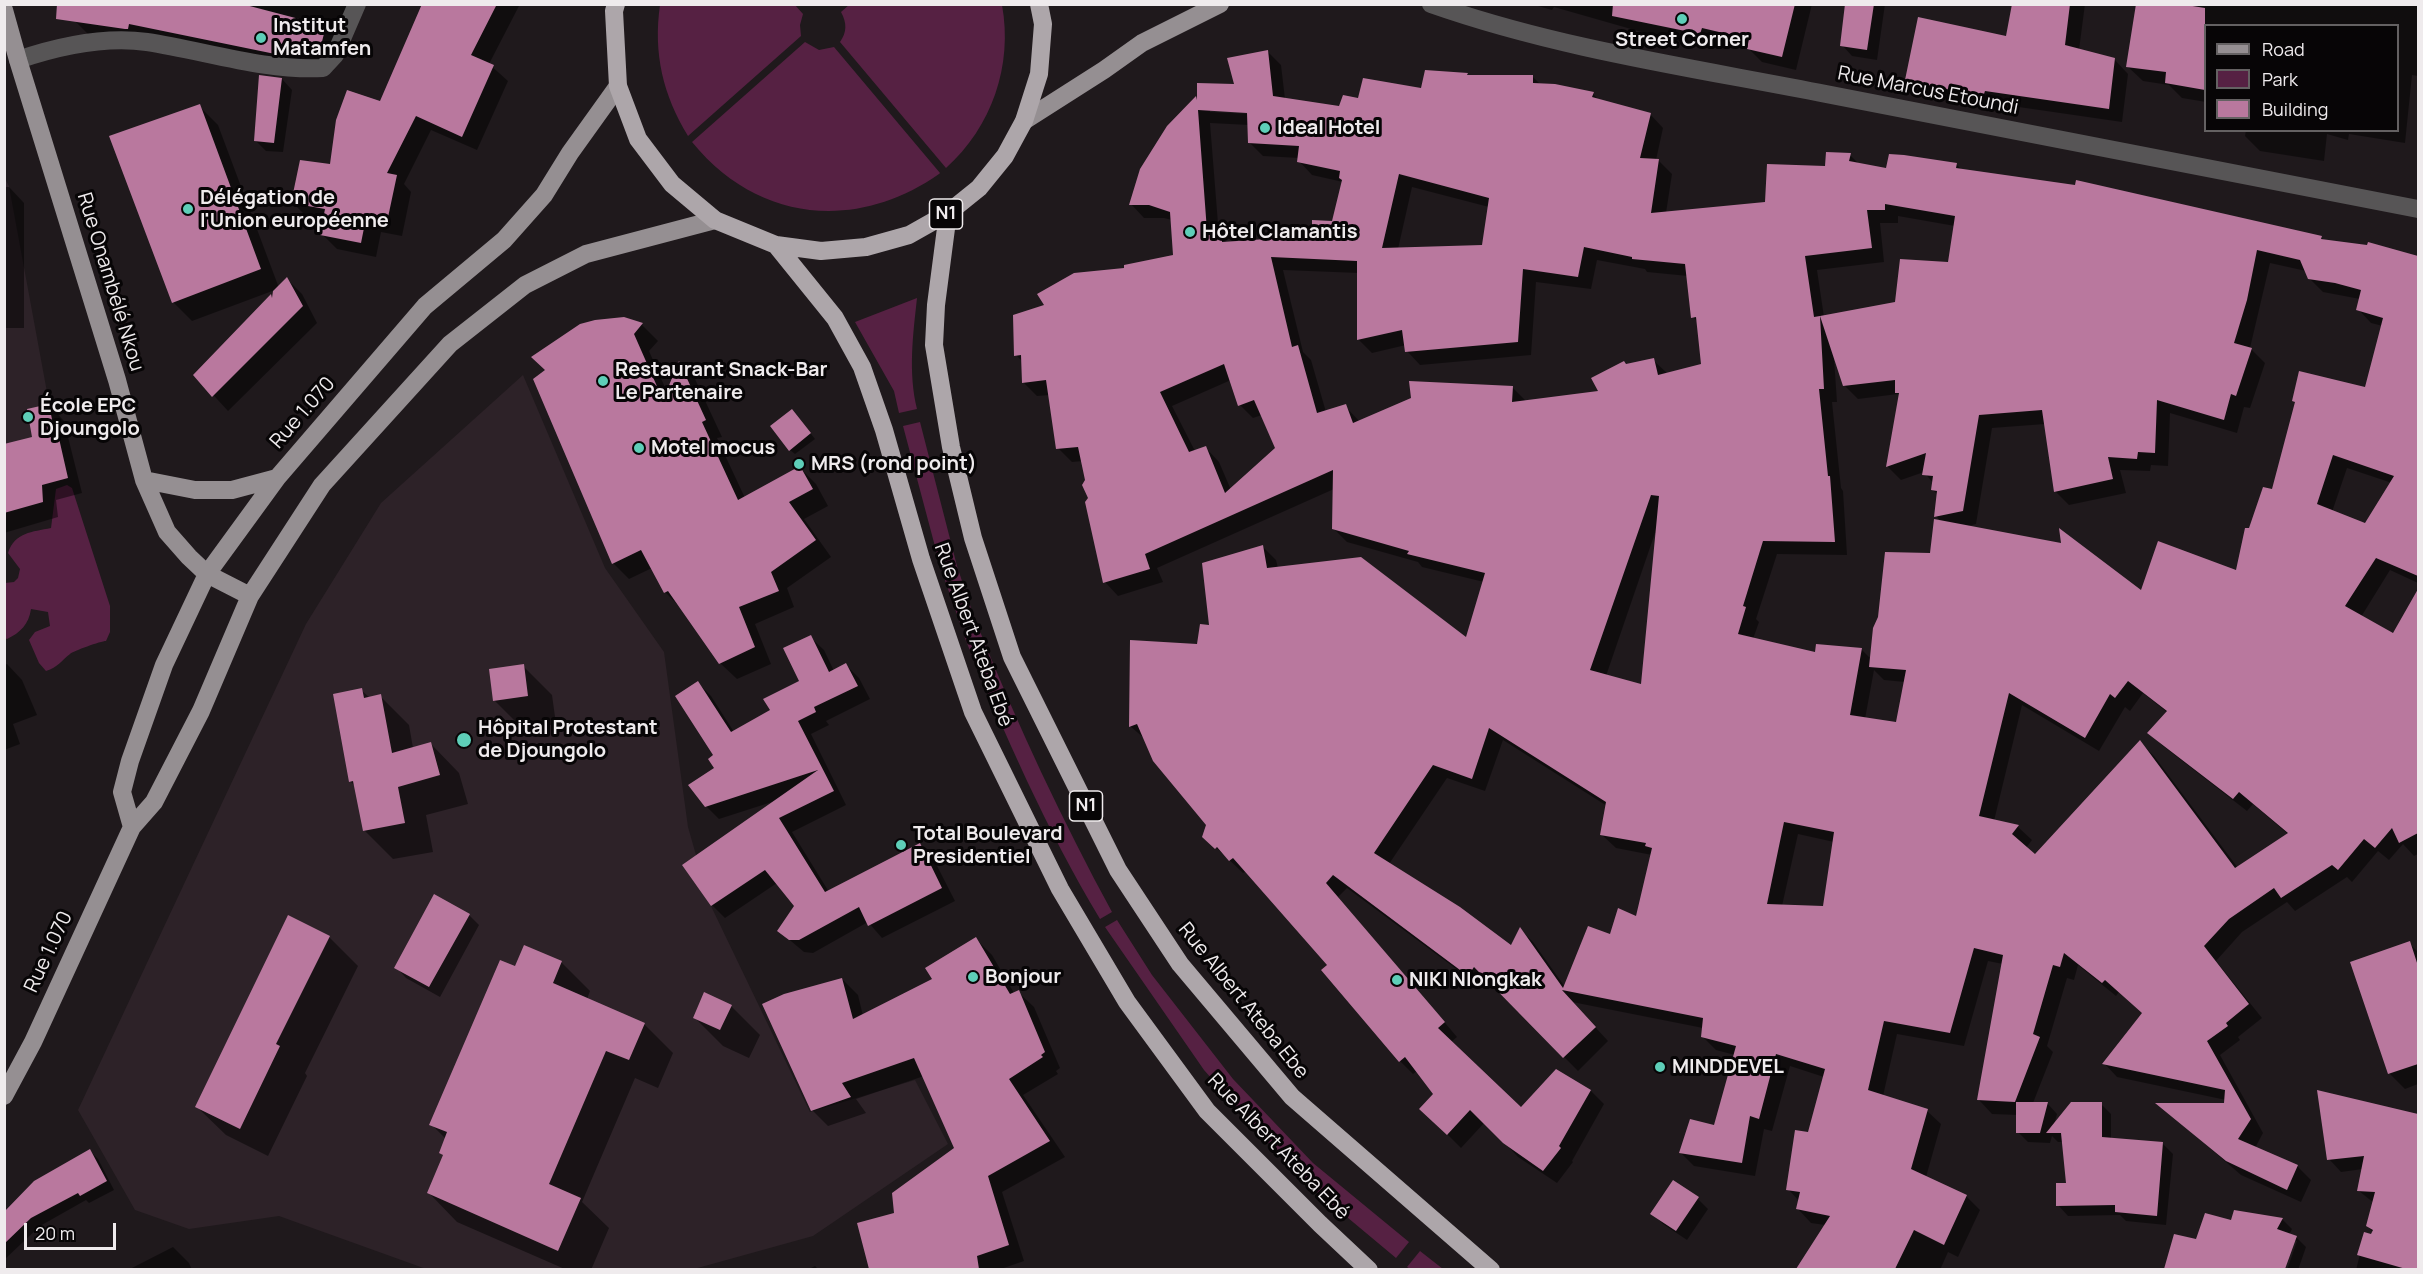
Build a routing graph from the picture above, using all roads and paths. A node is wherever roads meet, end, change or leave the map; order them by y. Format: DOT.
graph roads {
  1 [pos="357,4"];
  2 [pos="616,4"];
  3 [pos="1039,4"];
  4 [pos="1220,4"];
  5 [pos="1431,4"];
  6 [pos="4,10"];
  7 [pos="18,60"];
  8 [pos="618,86"];
  9 [pos="1024,121"];
  10 [pos="2418,209"];
  11 [pos="948,213"];
  12 [pos="716,220"];
  13 [pos="776,245"];
  14 [pos="278,478"];
  15 [pos="144,480"];
  16 [pos="207,574"];
  17 [pos="250,596"];
  18 [pos="132,827"];
  19 [pos="4,1095"];
  20 [pos="1369,1269"];
  21 [pos="1491,1269"];
  1 -- 7 [label="street"];
  2 -- 8 [label="highway, N1"];
  3 -- 9 [label="highway, N1"];
  4 -- 9 [label="main road"];
  5 -- 10 [label="street, Rue Marcus Etoundi"];
  6 -- 7 [label="main road, Rue Onambélé Nkou"];
  7 -- 15 [label="main road, Rue Onambélé Nkou"];
  8 -- 12 [label="highway, N1"];
  8 -- 14 [label="main road, Rue 1.070"];
  9 -- 11 [label="highway, N1"];
  11 -- 13 [label="highway, N1"];
  11 -- 21 [label="highway, Rue Albert Ateba Ebe / N1"];
  12 -- 13 [label="highway, N1"];
  12 -- 17 [label="main road, Rue 1.070"];
  13 -- 20 [label="highway, Rue Albert Ateba Ebé / N1"];
  14 -- 15 [label="main road"];
  14 -- 16 [label="main road, Rue 1.070"];
  15 -- 16 [label="main road, Rue Onambélé Nkou"];
  16 -- 17 [label="main road, Rue Onambélé Nkou"];
  16 -- 18 [label="main road, Rue 1.070"];
  17 -- 18 [label="main road, Rue 1.070"];
  18 -- 19 [label="main road, Rue 1.070"];
}
